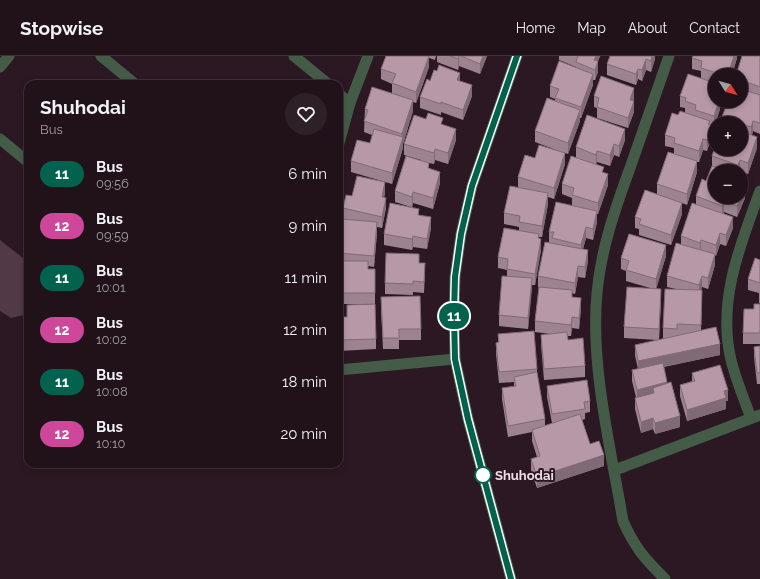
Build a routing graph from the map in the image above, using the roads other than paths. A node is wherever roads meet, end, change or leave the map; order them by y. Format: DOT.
graph roads {
  1 [pos="9,56"];
  2 [pos="101,56"];
  3 [pos="294,56"];
  4 [pos="368,56"];
  5 [pos="517,56"];
  6 [pos="669,56"];
  7 [pos="0,67"];
  8 [pos="130,80"];
  9 [pos="323,80"];
  10 [pos="343,97"];
  11 [pos="350,103"];
  12 [pos="343,128"];
  13 [pos="0,139"];
  14 [pos="24,159"];
  15 [pos="760,191"];
  16 [pos="455,359"];
  17 [pos="343,370"];
  18 [pos="755,416"];
  19 [pos="615,470"];
  20 [pos="511,579"];
  21 [pos="665,579"];
  1 -- 7 [label="street"];
  2 -- 8 [label="street"];
  3 -- 9 [label="street"];
  4 -- 11 [label="street"];
  5 -- 16 [label="street"];
  6 -- 19 [label="street"];
  10 -- 11 [label="street"];
  11 -- 12 [label="street"];
  13 -- 14 [label="street"];
  15 -- 18 [label="street"];
  16 -- 17 [label="street"];
  16 -- 20 [label="street"];
  18 -- 19 [label="street"];
  19 -- 21 [label="street"];
}
